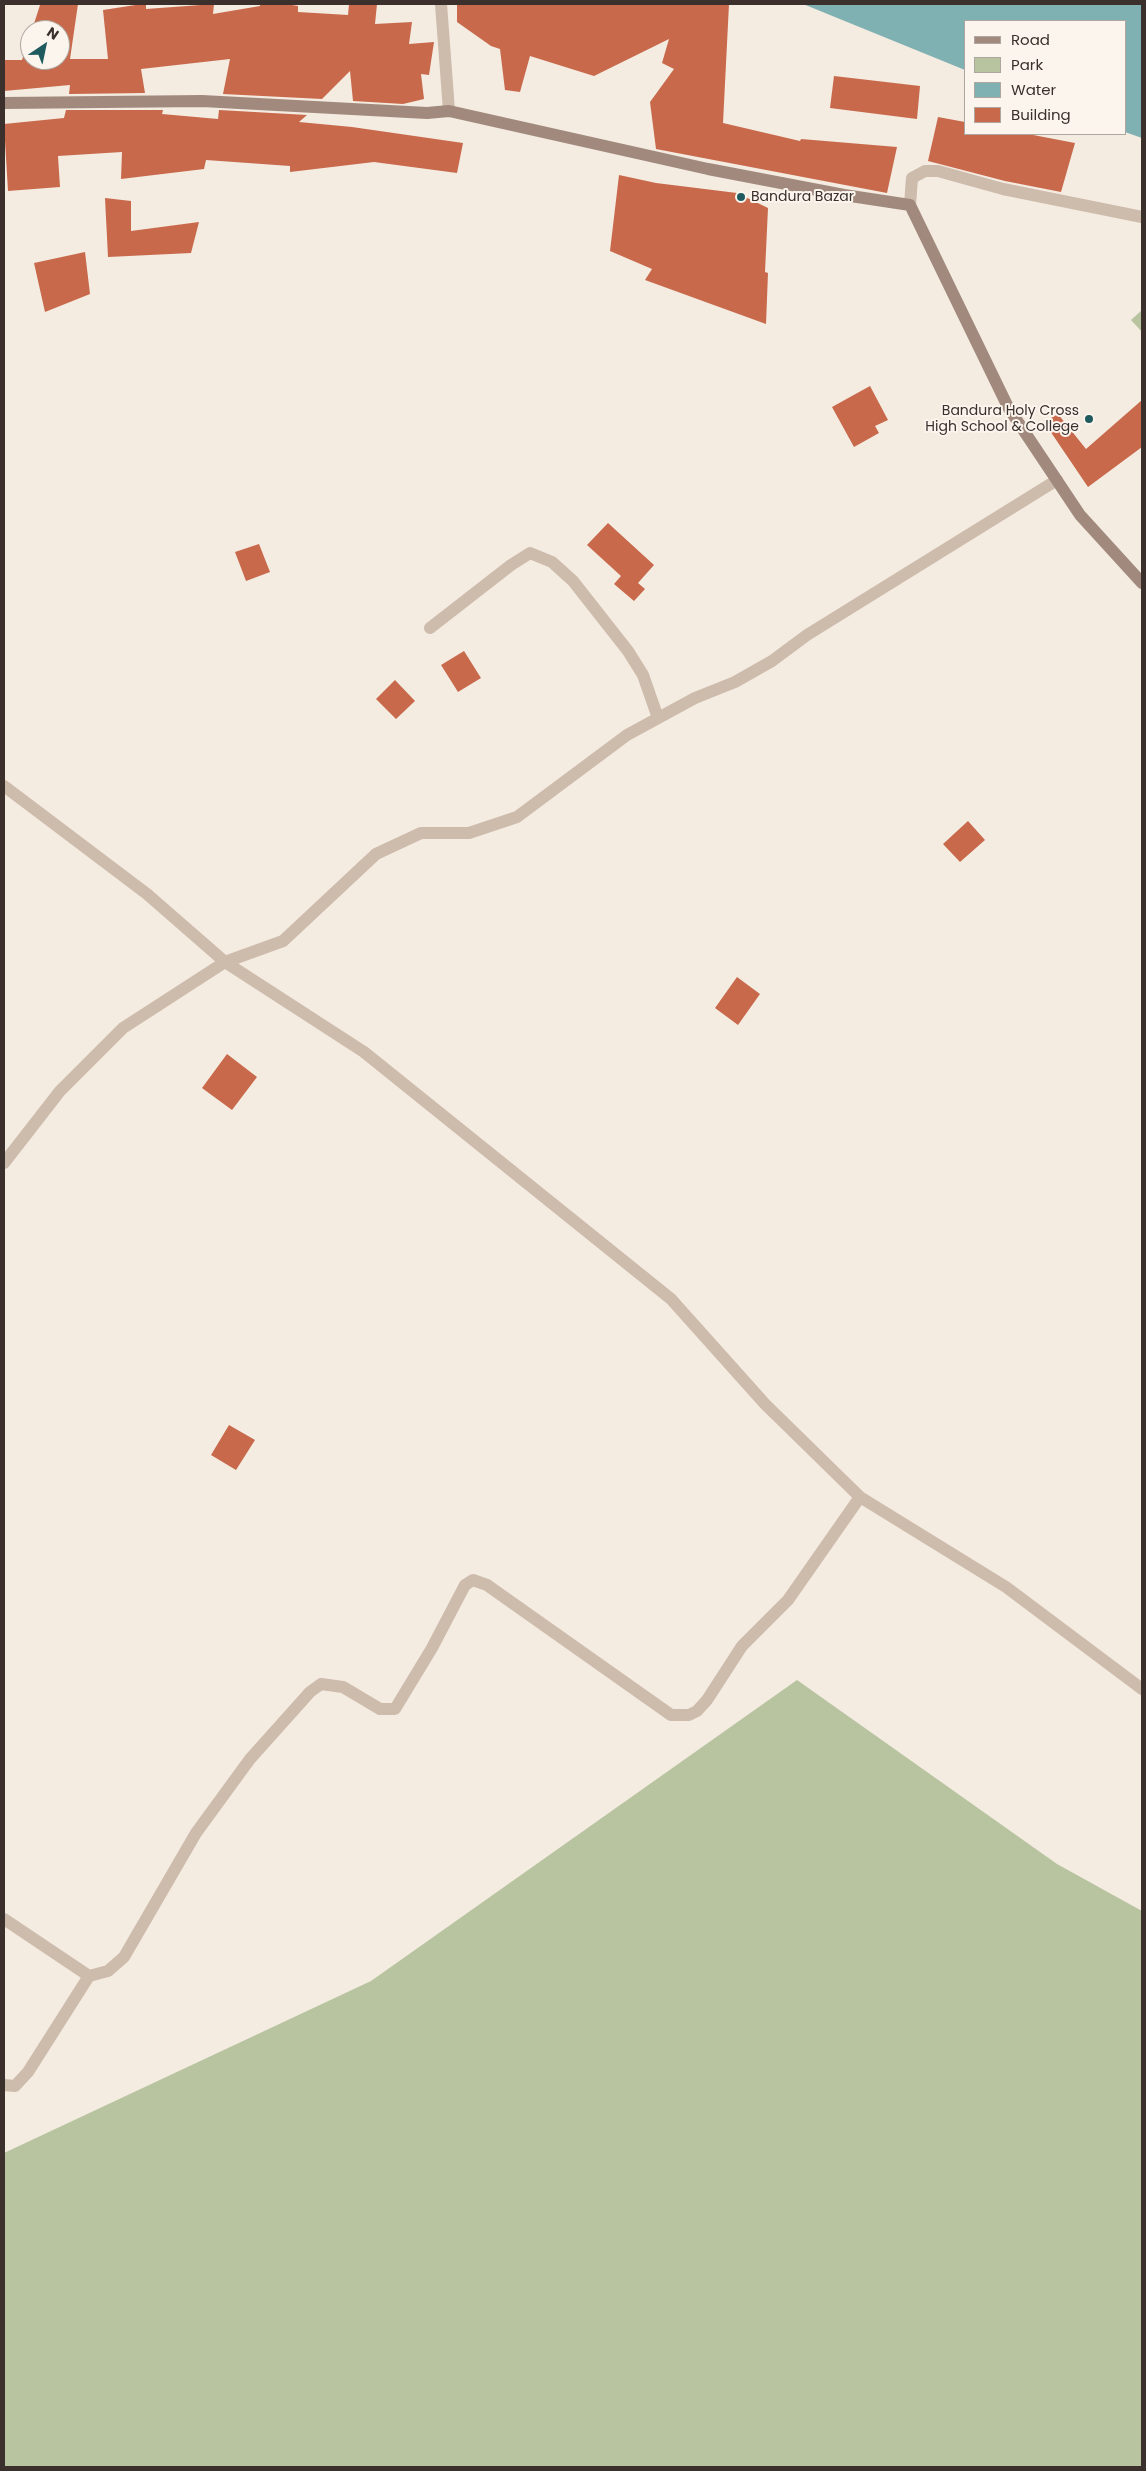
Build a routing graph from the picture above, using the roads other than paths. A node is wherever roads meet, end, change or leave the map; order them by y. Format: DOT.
graph roads {
  1 [pos="441,5"];
  2 [pos="4,103"];
  3 [pos="449,111"];
  4 [pos="910,205"];
  5 [pos="1142,217"];
  6 [pos="1057,480"];
  7 [pos="1142,584"];
  8 [pos="430,628"];
  9 [pos="658,718"];
  10 [pos="4,786"];
  11 [pos="225,962"];
  12 [pos="4,1163"];
  13 [pos="860,1497"];
  14 [pos="1142,1689"];
  15 [pos="4,1918"];
  16 [pos="89,1976"];
  17 [pos="4,2085"];
  1 -- 3 [label="street"];
  2 -- 3 [label="street"];
  3 -- 4 [label="street"];
  4 -- 5 [label="street"];
  4 -- 6 [label="street"];
  6 -- 7 [label="street"];
  6 -- 9 [label="street"];
  8 -- 9 [label="street"];
  9 -- 11 [label="street"];
  10 -- 11 [label="street"];
  11 -- 12 [label="street"];
  11 -- 13 [label="street"];
  13 -- 14 [label="street"];
  13 -- 16 [label="street"];
  15 -- 16 [label="street"];
  16 -- 17 [label="street"];
}
